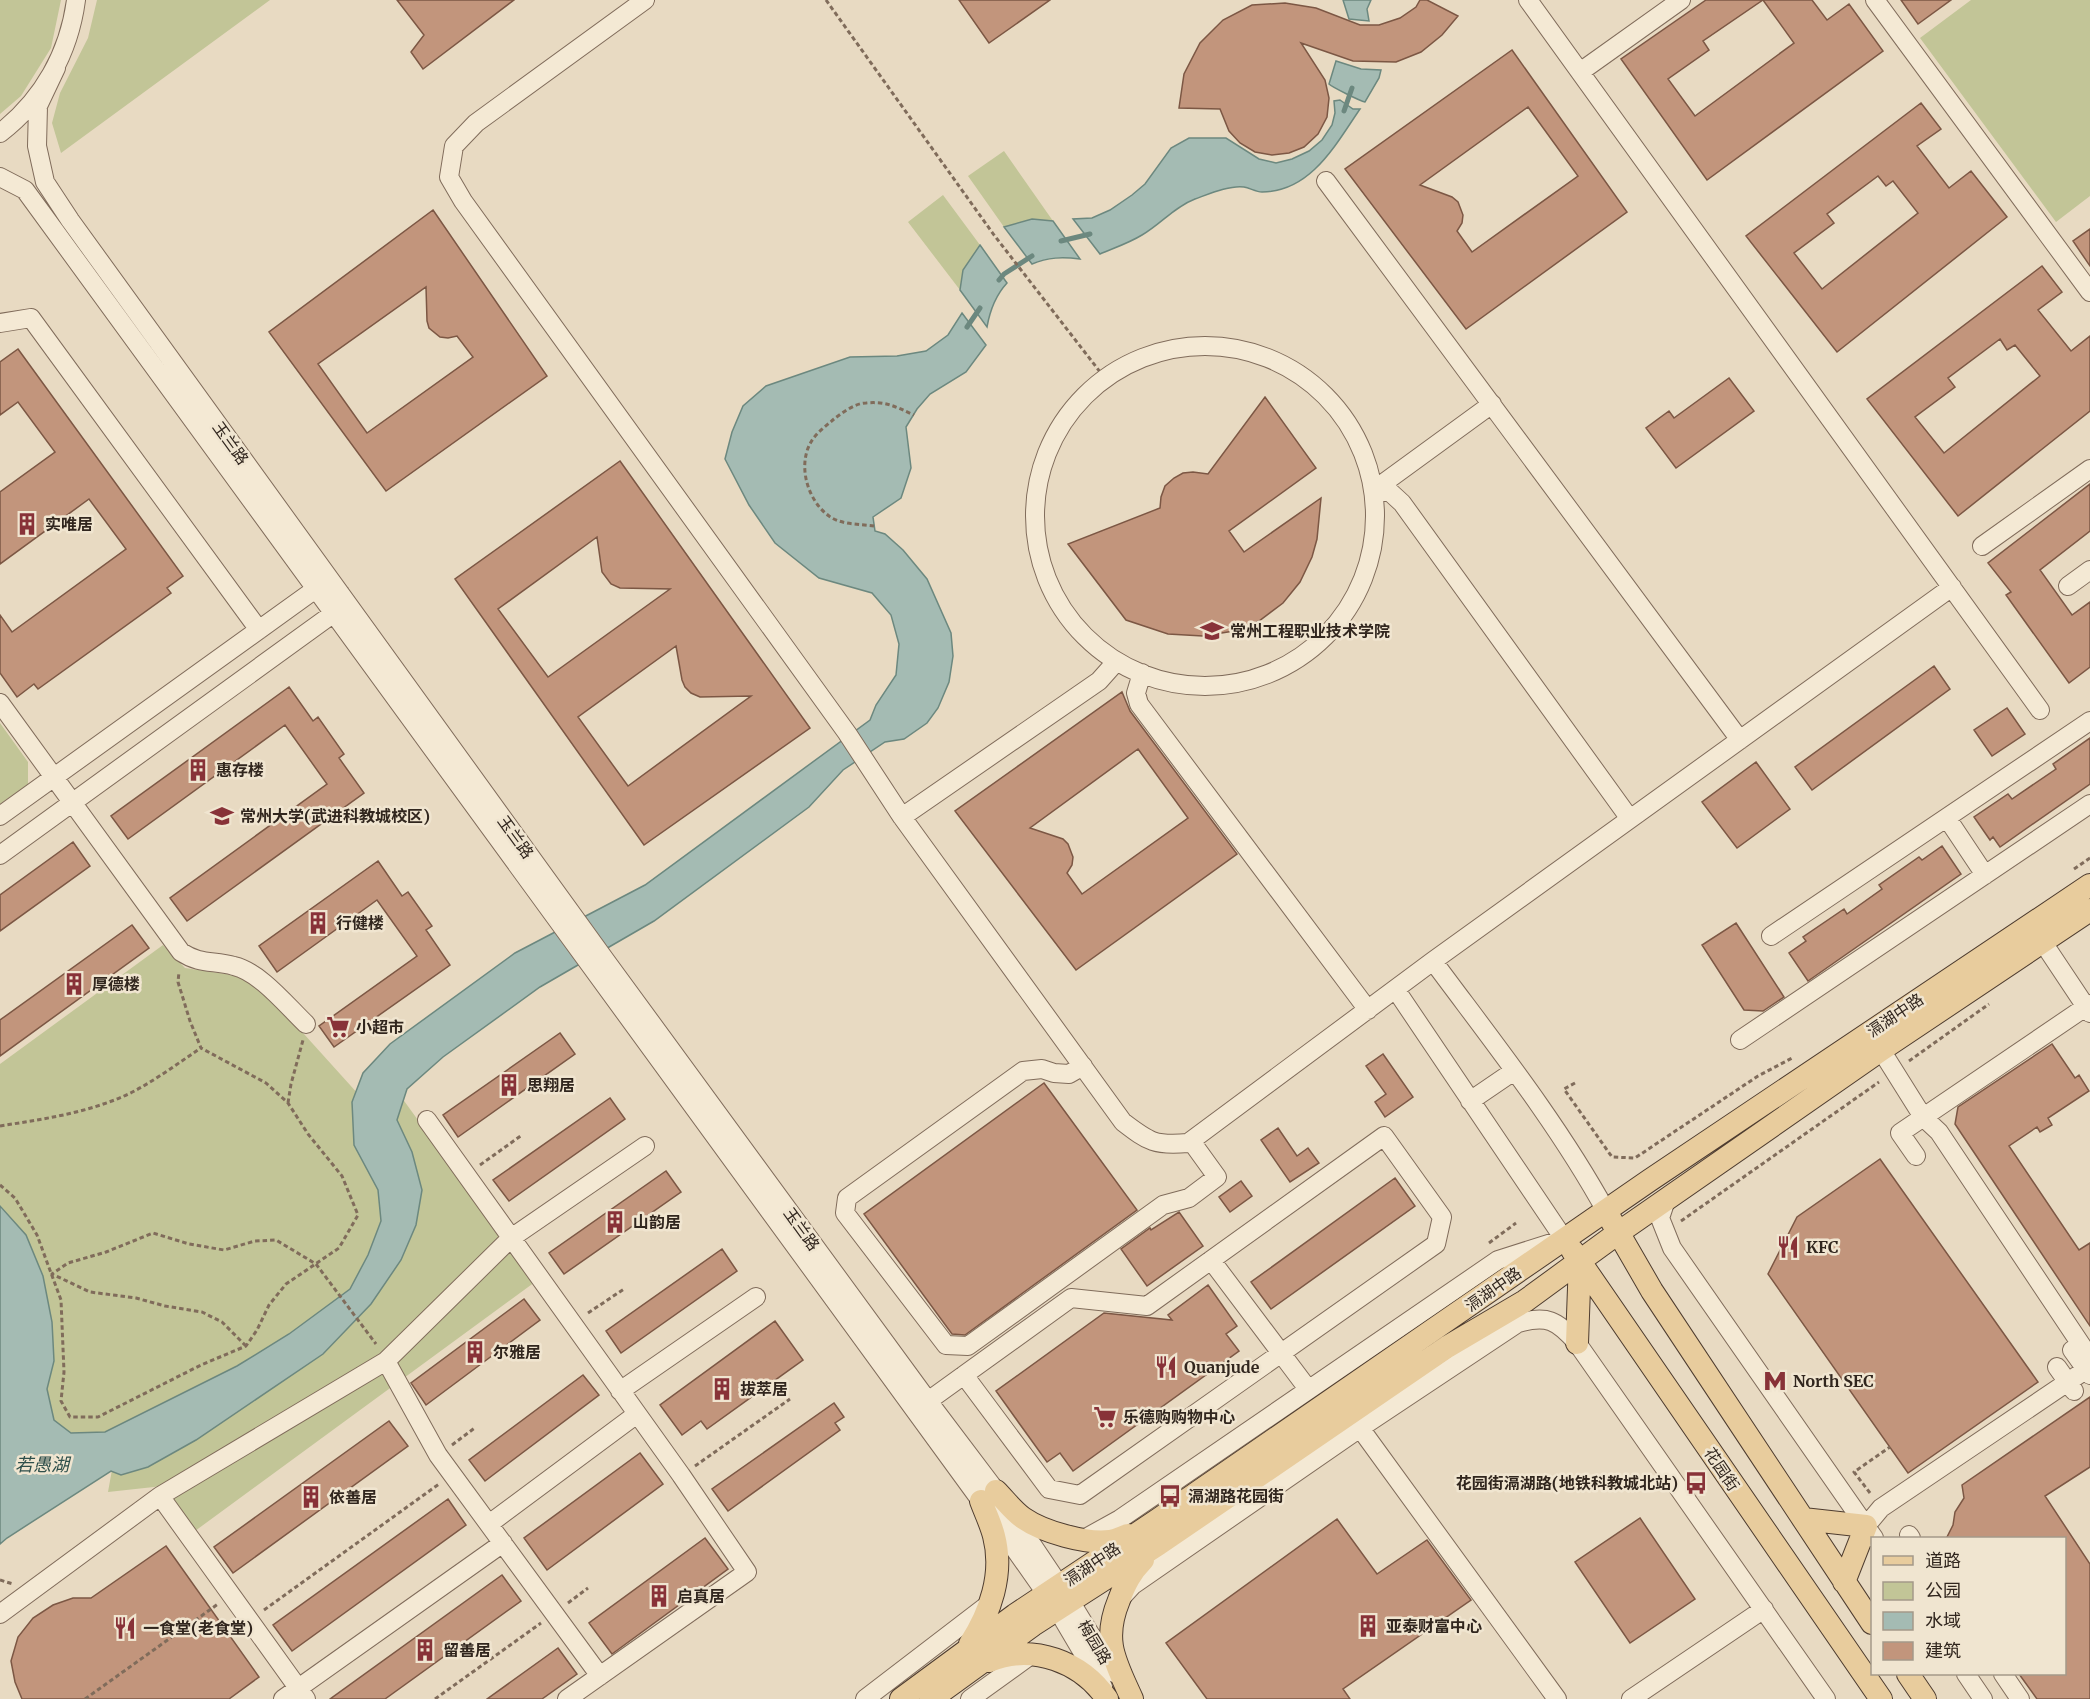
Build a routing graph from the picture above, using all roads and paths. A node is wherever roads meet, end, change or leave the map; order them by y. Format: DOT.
graph roads {
  1 [pos="76,0"];
  2 [pos="645,0"];
  3 [pos="826,0"];
  4 [pos="1528,0"];
  5 [pos="1681,0"];
  6 [pos="1875,0"];
  7 [pos="56,68"];
  8 [pos="1580,72"];
  9 [pos="0,133"];
  10 [pos="0,177"];
  11 [pos="1326,181"];
  12 [pos="2090,292"];
  13 [pos="0,323"];
  14 [pos="1104,377"];
  15 [pos="1492,404"];
  16 [pos="914,415"];
  17 [pos="2090,468"];
  18 [pos="1374,490"];
  19 [pos="874,526"];
  20 [pos="1982,546"];
  21 [pos="2090,570"];
  22 [pos="2068,586"];
  23 [pos="1952,587"];
  24 [pos="317,588"];
  25 [pos="340,593"];
  26 [pos="334,613"];
  27 [pos="259,630"];
  28 [pos="1115,663"];
  29 [pos="1142,673"];
  30 [pos="0,703"];
  31 [pos="2040,710"];
  32 [pos="2090,721"];
  33 [pos="1740,740"];
  34 [pos="53,778"];
  35 [pos="72,803"];
  36 [pos="2090,804"];
  37 [pos="0,816"];
  38 [pos="902,817"];
  39 [pos="1947,818"];
  40 [pos="1630,819"];
  41 [pos="0,855"];
  42 [pos="2090,858"];
  43 [pos="2071,871"];
  44 [pos="1985,875"];
  45 [pos="2090,885"];
  46 [pos="2090,910"];
  47 [pos="563,914"];
  48 [pos="1771,936"];
  49 [pos="2042,941"];
  50 [pos="181,952"];
  51 [pos="1433,961"];
  52 [pos="599,963"];
  53 [pos="1396,990"];
  54 [pos="1998,998"];
  55 [pos="2089,1008"];
  56 [pos="1368,1010"];
  57 [pos="306,1024"];
  58 [pos="1740,1040"];
  59 [pos="201,1048"];
  60 [pos="1881,1050"];
  61 [pos="1798,1055"];
  62 [pos="1083,1066"];
  63 [pos="1514,1071"];
  64 [pos="1894,1071"];
  65 [pos="1575,1083"];
  66 [pos="1470,1101"];
  67 [pos="288,1103"];
  68 [pos="1923,1117"];
  69 [pos="427,1120"];
  70 [pos="0,1126"];
  71 [pos="522,1135"];
  72 [pos="1191,1141"];
  73 [pos="645,1146"];
  74 [pos="1916,1156"];
  75 [pos="465,1175"];
  76 [pos="0,1185"];
  77 [pos="1666,1200"];
  78 [pos="1606,1210"];
  79 [pos="1516,1223"];
  80 [pos="1618,1233"];
  81 [pos="1664,1233"];
  82 [pos="511,1238"];
  83 [pos="1564,1239"];
  84 [pos="1487,1244"];
  85 [pos="1211,1260"];
  86 [pos="1580,1260"];
  87 [pos="316,1264"];
  88 [pos="52,1274"];
  89 [pos="624,1289"];
  90 [pos="756,1297"];
  91 [pos="573,1324"];
  92 [pos="373,1339"];
  93 [pos="1577,1343"];
  94 [pos="246,1346"];
  95 [pos="1281,1353"];
  96 [pos="386,1361"];
  97 [pos="2056,1367"];
  98 [pos="2089,1370"];
  99 [pos="964,1375"];
  100 [pos="2071,1387"];
  101 [pos="1308,1389"];
  102 [pos="620,1391"];
  103 [pos="790,1399"];
  104 [pos="928,1401"];
  105 [pos="637,1414"];
  106 [pos="476,1427"];
  107 [pos="1360,1428"];
  108 [pos="1890,1447"];
  109 [pos="438,1455"];
  110 [pos="453,1474"];
  111 [pos="681,1475"];
  112 [pos="160,1496"];
  113 [pos="988,1496"];
  114 [pos="1872,1496"];
  115 [pos="1159,1519"];
  116 [pos="1803,1519"];
  117 [pos="489,1524"];
  118 [pos="1870,1532"];
  119 [pos="1084,1539"];
  120 [pos="503,1543"];
  121 [pos="1159,1544"];
  122 [pos="1844,1582"];
  123 [pos="588,1588"];
  124 [pos="1059,1597"];
  125 [pos="1119,1600"];
  126 [pos="989,1604"];
  127 [pos="210,1609"];
  128 [pos="1764,1609"];
  129 [pos="554,1613"];
  130 [pos="0,1614"];
  131 [pos="249,1621"];
  132 [pos="1871,1622"];
  133 [pos="1031,1655"];
  134 [pos="970,1660"];
  135 [pos="1909,1675"];
  136 [pos="1967,1675"];
  137 [pos="600,1676"];
  138 [pos="2011,1686"];
  139 [pos="296,1696"];
  140 [pos="85,1699"];
  141 [pos="435,1699"];
  142 [pos="567,1699"];
  143 [pos="865,1699"];
  144 [pos="901,1699"];
  145 [pos="931,1699"];
  146 [pos="970,1699"];
  147 [pos="1109,1699"];
  148 [pos="1130,1699"];
  149 [pos="1557,1699"];
  150 [pos="1631,1699"];
  151 [pos="1826,1699"];
  152 [pos="1881,1699"];
  153 [pos="1925,1699"];
  154 [pos="1983,1699"];
  155 [pos="1989,1699"];
  1 -- 7 [label="street"];
  2 -- 38 [label="street"];
  3 -- 14 [label="path"];
  4 -- 8 [label="street"];
  5 -- 8 [label="street"];
  6 -- 12 [label="street"];
  7 -- 9 [label="street"];
  7 -- 25 [label="street, 玉兰路"];
  8 -- 23 [label="street"];
  10 -- 24 [label="street, 玉兰路"];
  11 -- 15 [label="street"];
  13 -- 27 [label="street"];
  14 -- 18 [label="street"];
  14 -- 28 [label="street"];
  15 -- 18 [label="street"];
  15 -- 33 [label="street"];
  16 -- 19 [label="path"];
  17 -- 20 [label="street"];
  18 -- 29 [label="street"];
  18 -- 40 [label="street"];
  21 -- 22 [label="street"];
  23 -- 31 [label="street"];
  23 -- 33 [label="street"];
  24 -- 25 [label="street"];
  24 -- 26 [label="street, 玉兰路"];
  24 -- 27 [label="street"];
  25 -- 26 [label="street"];
  25 -- 47 [label="street, 玉兰路"];
  26 -- 35 [label="street"];
  26 -- 47 [label="street, 玉兰路"];
  27 -- 34 [label="street"];
  28 -- 29 [label="street"];
  28 -- 38 [label="street"];
  29 -- 56 [label="street"];
  30 -- 34 [label="street"];
  32 -- 39 [label="street"];
  33 -- 40 [label="street"];
  34 -- 35 [label="street"];
  34 -- 37 [label="street"];
  35 -- 41 [label="street"];
  35 -- 50 [label="street"];
  36 -- 44 [label="street"];
  38 -- 62 [label="street"];
  39 -- 44 [label="street"];
  39 -- 48 [label="street"];
  40 -- 51 [label="street"];
  42 -- 43 [label="path"];
  44 -- 58 [label="street"];
  45 -- 78 [label="main road, 滆湖中路"];
  46 -- 49 [label="main road, 滆湖中路"];
  47 -- 52 [label="street, 玉兰路"];
  49 -- 55 [label="street"];
  49 -- 60 [label="main road, 滆湖中路"];
  50 -- 57 [label="street"];
  50 -- 59 [label="path"];
  51 -- 53 [label="street"];
  51 -- 63 [label="street"];
  52 -- 104 [label="street, 玉兰路"];
  52 -- 113 [label="street, 玉兰路"];
  53 -- 56 [label="street"];
  53 -- 66 [label="street"];
  54 -- 64 [label="path"];
  55 -- 68 [label="street"];
  56 -- 72 [label="street"];
  57 -- 67 [label="path"];
  59 -- 67 [label="path"];
  59 -- 70 [label="path"];
  60 -- 64 [label="street"];
  60 -- 77 [label="main road, 滆湖中路"];
  61 -- 65 [label="path"];
  62 -- 72 [label="street"];
  62 -- 72 [label="street"];
  63 -- 66 [label="street"];
  63 -- 78 [label="street"];
  64 -- 68 [label="street"];
  64 -- 81 [label="path"];
  66 -- 83 [label="street"];
  67 -- 87 [label="path"];
  68 -- 74 [label="street"];
  68 -- 98 [label="street"];
  69 -- 75 [label="street"];
  71 -- 75 [label="path"];
  73 -- 82 [label="street"];
  75 -- 82 [label="street"];
  76 -- 88 [label="path"];
  77 -- 80 [label="main road, 滆湖中路"];
  77 -- 81 [label="street"];
  78 -- 80 [label="main road"];
  78 -- 83 [label="main road, 滆湖中路"];
  79 -- 84 [label="path"];
  80 -- 86 [label="main road, 滆湖中路"];
  80 -- 116 [label="main road"];
  81 -- 118 [label="street"];
  82 -- 91 [label="street"];
  82 -- 96 [label="street"];
  83 -- 86 [label="main road, 花园街"];
  83 -- 101 [label="street"];
  83 -- 115 [label="main road, 滆湖中路"];
  85 -- 95 [label="street"];
  85 -- 95 [label="street"];
  85 -- 99 [label="street"];
  86 -- 93 [label="main road"];
  86 -- 121 [label="main road, 滆湖中路"];
  86 -- 152 [label="main road, 花园街"];
  87 -- 88 [label="path"];
  87 -- 92 [label="path"];
  87 -- 94 [label="path"];
  88 -- 94 [label="path"];
  88 -- 94 [label="path"];
  89 -- 91 [label="path"];
  90 -- 102 [label="street"];
  91 -- 102 [label="street"];
  93 -- 107 [label="street"];
  93 -- 128 [label="street"];
  95 -- 99 [label="street"];
  95 -- 101 [label="street"];
  96 -- 109 [label="street"];
  96 -- 112 [label="street"];
  97 -- 100 [label="street"];
  98 -- 100 [label="street"];
  99 -- 104 [label="street"];
  100 -- 118 [label="street"];
  101 -- 119 [label="street"];
  102 -- 105 [label="street"];
  103 -- 111 [label="path"];
  104 -- 113 [label="street, 玉兰路"];
  105 -- 111 [label="street"];
  105 -- 117 [label="street"];
  106 -- 109 [label="path"];
  107 -- 125 [label="street"];
  107 -- 149 [label="street"];
  108 -- 114 [label="path"];
  109 -- 110 [label="street"];
  110 -- 117 [label="street"];
  110 -- 131 [label="path"];
  111 -- 137 [label="street"];
  112 -- 130 [label="street"];
  112 -- 131 [label="street"];
  113 -- 119 [label="main road"];
  113 -- 124 [label="street, 玉兰路"];
  113 -- 126 [label="main road"];
  115 -- 119 [label="main road"];
  115 -- 124 [label="main road, 滆湖中路"];
  116 -- 118 [label="main road"];
  116 -- 122 [label="main road"];
  117 -- 120 [label="street"];
  118 -- 122 [label="main road"];
  120 -- 129 [label="street"];
  120 -- 139 [label="street"];
  121 -- 124 [label="main road, 滆湖中路"];
  121 -- 125 [label="main road"];
  122 -- 132 [label="main road"];
  123 -- 129 [label="path"];
  124 -- 134 [label="main road, 滆湖中路"];
  124 -- 147 [label="street, 梅园路"];
  124 -- 148 [label="street, 梅园路"];
  125 -- 148 [label="main road"];
  126 -- 134 [label="main road"];
  126 -- 143 [label="street"];
  127 -- 140 [label="path"];
  128 -- 150 [label="street"];
  128 -- 151 [label="street"];
  129 -- 137 [label="street"];
  129 -- 141 [label="path"];
  131 -- 139 [label="street"];
  133 -- 134 [label="main road"];
  133 -- 146 [label="street"];
  133 -- 147 [label="main road"];
  134 -- 144 [label="main road, 滆湖中路"];
  134 -- 145 [label="main road, 滆湖中路"];
  135 -- 153 [label="main road"];
  136 -- 154 [label="street"];
  137 -- 142 [label="street"];
  138 -- 155 [label="street"];
}
